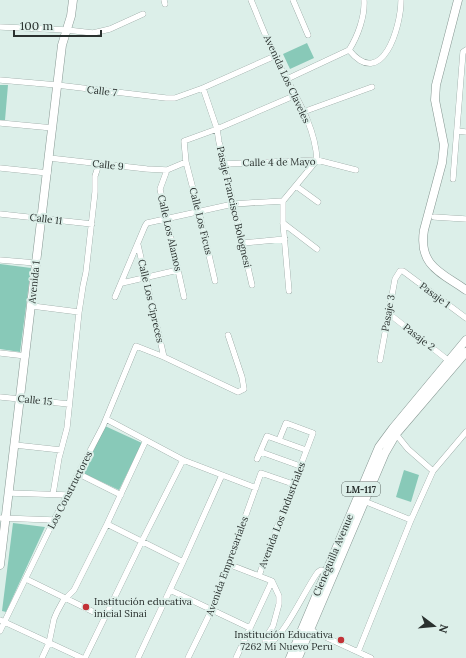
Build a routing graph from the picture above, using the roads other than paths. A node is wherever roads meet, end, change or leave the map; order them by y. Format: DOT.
graph roads {
  1 [pos="73,0"];
  2 [pos="251,0"];
  3 [pos="293,0"];
  4 [pos="364,0"];
  5 [pos="401,0"];
  6 [pos="458,0"];
  7 [pos="143,14"];
  8 [pos="0,27"];
  9 [pos="67,30"];
  10 [pos="308,35"];
  11 [pos="349,50"];
  12 [pos="465,51"];
  13 [pos="275,56"];
  14 [pos="287,79"];
  15 [pos="0,80"];
  16 [pos="57,85"];
  17 [pos="372,87"];
  18 [pos="203,88"];
  19 [pos="296,95"];
  20 [pos="303,112"];
  21 [pos="0,122"];
  22 [pos="53,128"];
  23 [pos="217,129"];
  24 [pos="458,131"];
  25 [pos="466,132"];
  26 [pos="50,158"];
  27 [pos="317,160"];
  28 [pos="186,162"];
  29 [pos="98,164"];
  30 [pos="224,164"];
  31 [pos="0,168"];
  32 [pos="167,170"];
  33 [pos="356,170"];
  34 [pos="48,173"];
  35 [pos="453,179"];
  36 [pos="296,186"];
  37 [pos="283,201"];
  38 [pos="318,202"];
  39 [pos="233,204"];
  40 [pos="199,212"];
  41 [pos="0,214"];
  42 [pos="434,217"];
  43 [pos="42,219"];
  44 [pos="166,219"];
  45 [pos="466,219"];
  46 [pos="283,223"];
  47 [pos="92,224"];
  48 [pos="285,239"];
  49 [pos="243,243"];
  50 [pos="138,244"];
  51 [pos="317,250"];
  52 [pos="0,260"];
  53 [pos="36,263"];
  54 [pos="178,270"];
  55 [pos="404,271"];
  56 [pos="146,277"];
  57 [pos="215,281"];
  58 [pos="122,283"];
  59 [pos="252,285"];
  60 [pos="462,286"];
  61 [pos="466,290"];
  62 [pos="289,291"];
  63 [pos="115,297"];
  64 [pos="184,297"];
  65 [pos="32,306"];
  66 [pos="79,312"];
  67 [pos="388,313"];
  68 [pos="466,318"];
  69 [pos="228,336"];
  70 [pos="466,340"];
  71 [pos="466,352"];
  72 [pos="0,353"];
  73 [pos="26,356"];
  74 [pos="164,357"];
  75 [pos="380,360"];
  76 [pos="449,361"];
  77 [pos="0,397"];
  78 [pos="20,399"];
  79 [pos="69,404"];
  80 [pos="106,419"];
  81 [pos="394,431"];
  82 [pos="466,432"];
  83 [pos="146,440"];
  84 [pos="279,440"];
  85 [pos="15,445"];
  86 [pos="61,450"];
  87 [pos="306,450"];
  88 [pos="261,452"];
  89 [pos="257,459"];
  90 [pos="183,460"];
  91 [pos="300,466"];
  92 [pos="433,471"];
  93 [pos="78,474"];
  94 [pos="222,475"];
  95 [pos="293,484"];
  96 [pos="256,488"];
  97 [pos="9,493"];
  98 [pos="53,494"];
  99 [pos="68,495"];
  100 [pos="121,495"];
  101 [pos="364,501"];
  102 [pos="3,518"];
  103 [pos="54,520"];
  104 [pos="411,520"];
  105 [pos="107,524"];
  106 [pos="142,541"];
  107 [pos="183,562"];
  108 [pos="228,564"];
  109 [pos="0,565"];
  110 [pos="326,572"];
  111 [pos="259,576"];
  112 [pos="26,579"];
  113 [pos="272,581"];
  114 [pos="170,590"];
  115 [pos="67,598"];
  116 [pos="212,609"];
  117 [pos="104,617"];
  118 [pos="2,621"];
  119 [pos="250,628"];
  120 [pos="306,629"];
  121 [pos="0,631"];
  122 [pos="50,643"];
  123 [pos="358,652"];
  124 [pos="42,658"];
  125 [pos="82,658"];
  126 [pos="85,658"];
  127 [pos="138,658"];
  128 [pos="188,658"];
  129 [pos="236,658"];
  130 [pos="290,658"];
  131 [pos="298,658"];
  132 [pos="371,658"];
  1 -- 9 [label="main road, Avenida 1"];
  2 -- 13 [label="street, Avenida Los Claveles"];
  3 -- 10 [label="street"];
  4 -- 11 [label="street"];
  5 -- 11 [label="street"];
  6 -- 60 [label="main road"];
  7 -- 9 [label="street"];
  8 -- 9 [label="street"];
  9 -- 16 [label="main road, Avenida 1"];
  11 -- 14 [label="street"];
  12 -- 24 [label="street"];
  13 -- 14 [label="street, Avenida Los Claveles"];
  13 -- 18 [label="street, Calle 7"];
  14 -- 19 [label="street, Avenida Los Claveles"];
  15 -- 16 [label="street, Calle 7"];
  16 -- 18 [label="street, Calle 7"];
  16 -- 22 [label="main road, Avenida 1"];
  17 -- 20 [label="street"];
  18 -- 23 [label="street, Pasaje Francisco Bolognesi"];
  19 -- 20 [label="street, Avenida Los Claveles"];
  19 -- 23 [label="street"];
  20 -- 27 [label="street, Avenida Los Claveles"];
  21 -- 22 [label="street"];
  22 -- 26 [label="main road, Avenida 1"];
  23 -- 28 [label="street, Calle Los Ficus"];
  23 -- 30 [label="street, Pasaje Francisco Bolognesi"];
  24 -- 25 [label="street"];
  24 -- 35 [label="street"];
  26 -- 29 [label="street, Calle 9"];
  26 -- 34 [label="main road, Avenida 1"];
  27 -- 30 [label="street, Calle 4 de Mayo"];
  27 -- 33 [label="street, Calle 4 de Mayo"];
  27 -- 36 [label="street"];
  28 -- 32 [label="street"];
  28 -- 40 [label="street, Calle Los Ficus"];
  29 -- 32 [label="street, Calle 9"];
  29 -- 47 [label="street"];
  30 -- 39 [label="street, Pasaje Francisco Bolognesi"];
  31 -- 34 [label="street"];
  32 -- 44 [label="street, Calle Los Alamos"];
  34 -- 43 [label="main road, Avenida 1"];
  36 -- 37 [label="street"];
  36 -- 38 [label="street"];
  37 -- 39 [label="street"];
  37 -- 46 [label="street"];
  39 -- 40 [label="street"];
  39 -- 49 [label="street, Pasaje Francisco Bolognesi"];
  40 -- 44 [label="street"];
  40 -- 57 [label="street, Calle Los Ficus"];
  41 -- 43 [label="street, Calle 11"];
  42 -- 45 [label="street"];
  43 -- 47 [label="street, Calle 11"];
  43 -- 53 [label="main road, Avenida 1"];
  44 -- 50 [label="street"];
  44 -- 54 [label="street, Calle Los Alamos"];
  46 -- 48 [label="street"];
  46 -- 51 [label="street"];
  47 -- 66 [label="street"];
  48 -- 49 [label="street"];
  48 -- 62 [label="street"];
  49 -- 59 [label="street, Pasaje Francisco Bolognesi"];
  50 -- 56 [label="street, Calle Los Cipreces"];
  50 -- 58 [label="street"];
  52 -- 53 [label="street"];
  53 -- 65 [label="main road, Avenida 1"];
  54 -- 56 [label="street"];
  54 -- 64 [label="street, Calle Los Alamos"];
  55 -- 67 [label="street, Pasaje 3"];
  55 -- 68 [label="street, Pasaje 1"];
  56 -- 58 [label="street"];
  56 -- 74 [label="street, Calle Los Cipreces"];
  58 -- 63 [label="street"];
  60 -- 61 [label="main road"];
  65 -- 66 [label="street"];
  65 -- 73 [label="main road, Avenida 1"];
  66 -- 79 [label="street"];
  67 -- 75 [label="street, Pasaje 3"];
  67 -- 76 [label="street, Pasaje 2"];
  69 -- 74 [label="street"];
  70 -- 76 [label="main road, Cieneguilla Avenue / LM-117"];
  71 -- 81 [label="main road, Cieneguilla Avenue / LM-117"];
  72 -- 73 [label="street"];
  73 -- 78 [label="main road, Avenida 1"];
  74 -- 80 [label="street, Los Constructores"];
  76 -- 81 [label="main road, Cieneguilla Avenue / LM-117"];
  77 -- 78 [label="street, Calle 15"];
  78 -- 79 [label="street, Calle 15"];
  78 -- 85 [label="main road, Avenida 1"];
  79 -- 86 [label="street"];
  80 -- 83 [label="street"];
  80 -- 93 [label="street, Los Constructores"];
  81 -- 92 [label="street"];
  81 -- 101 [label="main road, Cieneguilla Avenue / LM-117"];
  81 -- 110 [label="main road, Cieneguilla Avenue / LM-117"];
  82 -- 92 [label="street"];
  83 -- 90 [label="street"];
  83 -- 100 [label="street"];
  84 -- 87 [label="street"];
  84 -- 87 [label="street, Avenida Los Industriales"];
  84 -- 88 [label="street"];
  85 -- 86 [label="street"];
  85 -- 97 [label="main road, Avenida 1"];
  86 -- 98 [label="street"];
  87 -- 91 [label="street, Avenida Los Industriales"];
  88 -- 89 [label="street"];
  88 -- 91 [label="street"];
  90 -- 94 [label="street"];
  90 -- 106 [label="street"];
  91 -- 95 [label="street, Avenida Los Industriales"];
  92 -- 104 [label="street"];
  93 -- 99 [label="street, Los Constructores"];
  93 -- 100 [label="street"];
  94 -- 96 [label="street"];
  94 -- 107 [label="street"];
  95 -- 96 [label="street, Avenida Empresariales"];
  95 -- 111 [label="street, Avenida Los Industriales"];
  96 -- 108 [label="street, Avenida Empresariales"];
  97 -- 98 [label="street"];
  97 -- 102 [label="main road, Avenida 1"];
  98 -- 99 [label="street"];
  99 -- 103 [label="street, Los Constructores"];
  100 -- 105 [label="street"];
  101 -- 104 [label="street"];
  101 -- 120 [label="main road, Cieneguilla Avenue / LM-117"];
  102 -- 103 [label="street"];
  102 -- 109 [label="main road, Avenida 1"];
  103 -- 112 [label="street, Los Constructores"];
  104 -- 123 [label="street"];
  105 -- 106 [label="street"];
  105 -- 115 [label="street"];
  106 -- 107 [label="street"];
  106 -- 117 [label="street"];
  107 -- 114 [label="street"];
  108 -- 111 [label="street"];
  108 -- 116 [label="street, Avenida Empresariales"];
  110 -- 113 [label="street"];
  110 -- 120 [label="main road, Cieneguilla Avenue / LM-117"];
  111 -- 113 [label="street, Avenida Los Industriales"];
  112 -- 115 [label="street"];
  112 -- 118 [label="street, Los Constructores"];
  113 -- 119 [label="street, Avenida Los Industriales"];
  114 -- 116 [label="street"];
  114 -- 127 [label="street"];
  115 -- 117 [label="street"];
  115 -- 122 [label="street"];
  116 -- 119 [label="street"];
  116 -- 128 [label="street, Avenida Empresariales"];
  117 -- 126 [label="street"];
  118 -- 121 [label="street, Los Constructores"];
  118 -- 122 [label="street"];
  119 -- 129 [label="street, Avenida Los Industriales"];
  120 -- 123 [label="street"];
  120 -- 130 [label="main road, Cieneguilla Avenue / LM-117"];
  120 -- 131 [label="main road, Cieneguilla Avenue / LM-117"];
  122 -- 124 [label="street"];
  122 -- 125 [label="street"];
  123 -- 132 [label="street"];
}
